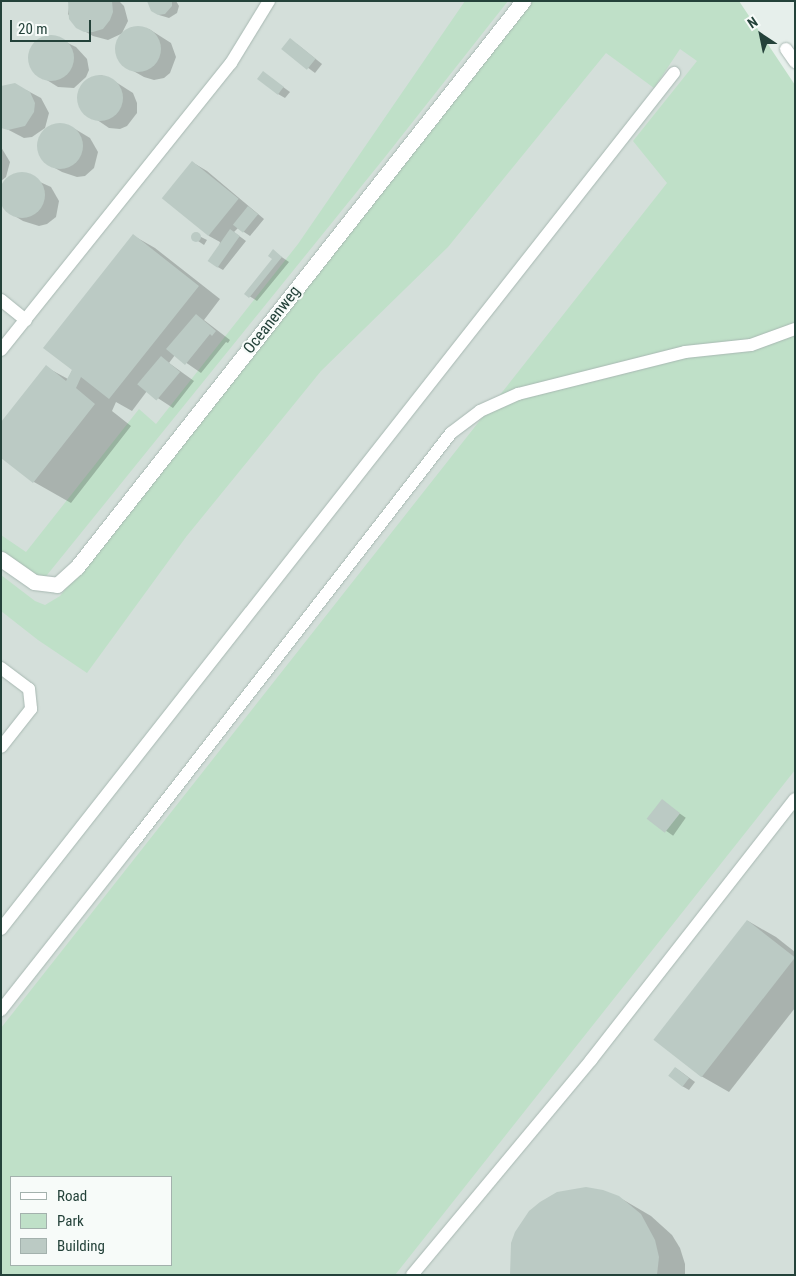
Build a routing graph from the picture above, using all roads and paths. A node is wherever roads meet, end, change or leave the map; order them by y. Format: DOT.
graph roads {
  1 [pos="269,1"];
  2 [pos="523,1"];
  3 [pos="786,49"];
  4 [pos="795,62"];
  5 [pos="674,73"];
  6 [pos="1,300"];
  7 [pos="26,320"];
  8 [pos="795,329"];
  9 [pos="1,350"];
  10 [pos="1,559"];
  11 [pos="1,668"];
  12 [pos="1,747"];
  13 [pos="795,800"];
  14 [pos="1,929"];
  15 [pos="1,1010"];
  16 [pos="412,1275"];
  1 -- 7 [label="lane"];
  2 -- 10 [label="street, Oceanenweg"];
  3 -- 4 [label="lane"];
  5 -- 14 [label="lane"];
  6 -- 7 [label="lane"];
  7 -- 9 [label="lane"];
  8 -- 15 [label="lane"];
  11 -- 12 [label="lane"];
  13 -- 16 [label="lane"];
}
